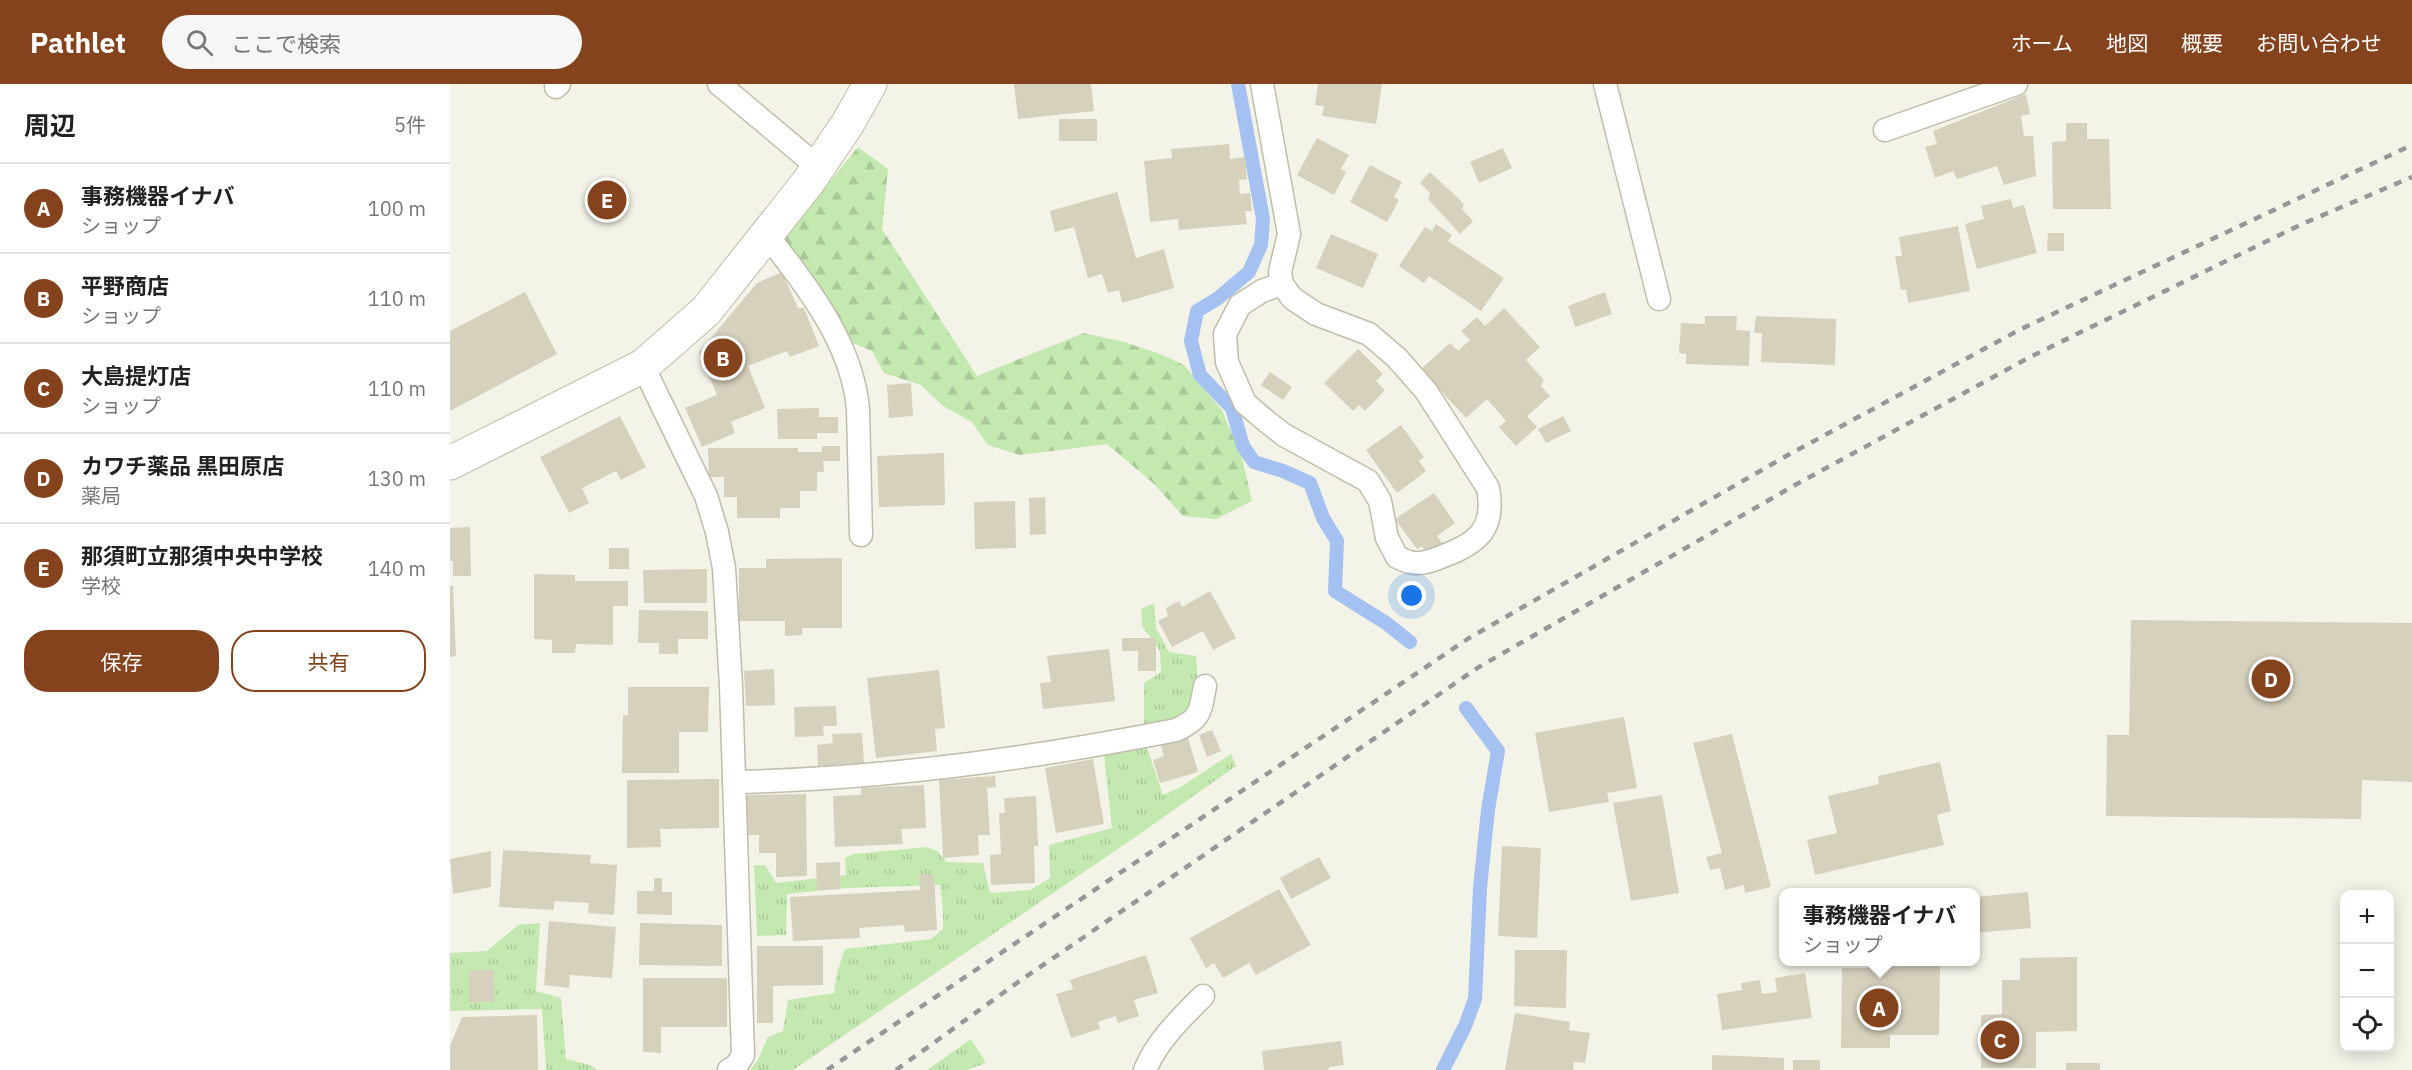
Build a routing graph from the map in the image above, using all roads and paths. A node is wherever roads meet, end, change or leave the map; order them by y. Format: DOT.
graph roads {
  1 [pos="718,84"];
  2 [pos="870,84"];
  3 [pos="1262,84"];
  4 [pos="1605,84"];
  5 [pos="2016,84"];
  6 [pos="1885,130"];
  7 [pos="818,167"];
  8 [pos="766,234"];
  9 [pos="1282,284"];
  10 [pos="1659,299"];
  11 [pos="643,366"];
  12 [pos="450,463"];
  13 [pos="861,535"];
  14 [pos="1205,686"];
  15 [pos="734,782"];
  16 [pos="1203,996"];
  17 [pos="729,1070"];
  18 [pos="1145,1070"];
  1 -- 7 [label="lane"];
  2 -- 7 [label="street"];
  3 -- 9 [label="lane"];
  4 -- 10 [label="lane"];
  5 -- 6 [label="lane"];
  7 -- 8 [label="street"];
  8 -- 11 [label="street"];
  8 -- 13 [label="lane"];
  9 -- 9 [label="lane"];
  11 -- 12 [label="street"];
  11 -- 15 [label="lane"];
  14 -- 15 [label="lane"];
  15 -- 17 [label="lane"];
  16 -- 18 [label="lane"];
}
